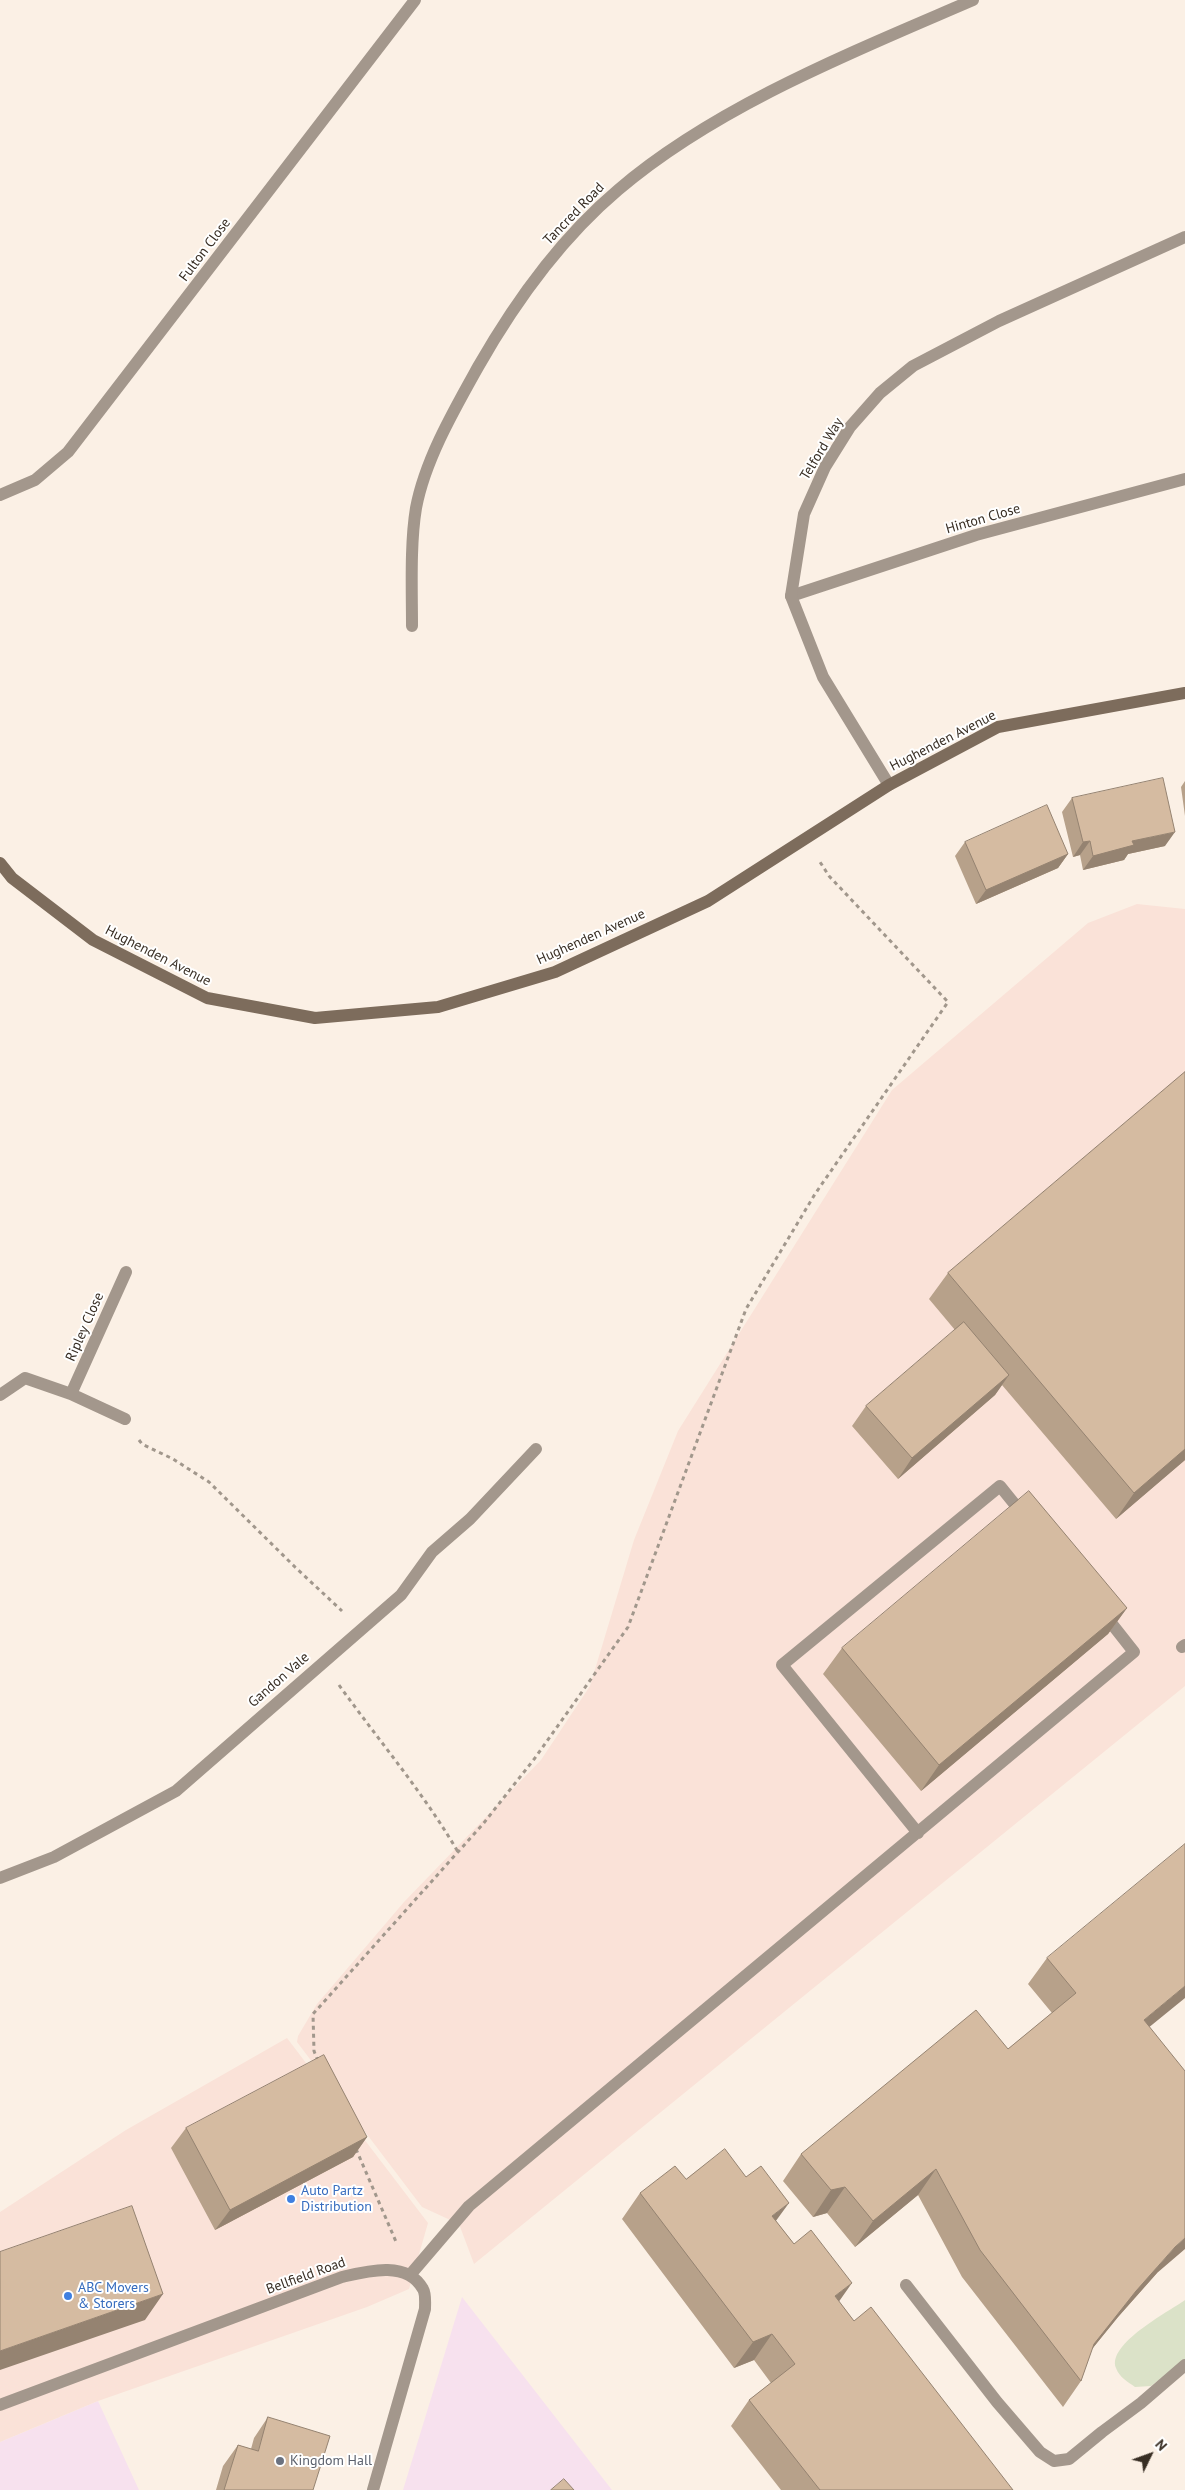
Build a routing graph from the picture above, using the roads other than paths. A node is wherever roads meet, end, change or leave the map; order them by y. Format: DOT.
graph roads {
  1 [pos="416,0"];
  2 [pos="973,0"];
  3 [pos="1185,237"];
  4 [pos="1185,479"];
  5 [pos="0,495"];
  6 [pos="791,596"];
  7 [pos="412,626"];
  8 [pos="1185,693"];
  9 [pos="889,785"];
  10 [pos="0,863"];
  11 [pos="126,1272"];
  12 [pos="71,1394"];
  13 [pos="0,1395"];
  14 [pos="125,1419"];
  15 [pos="536,1449"];
  16 [pos="1031,1524"];
  17 [pos="1098,1607"];
  18 [pos="918,1833"];
  19 [pos="0,1878"];
  20 [pos="410,2275"];
  21 [pos="906,2285"];
  22 [pos="1185,2365"];
  23 [pos="0,2405"];
  24 [pos="373,2490"];
  1 -- 5 [label="street, Fulton Close"];
  2 -- 7 [label="street, Tancred Road"];
  3 -- 6 [label="street, Telford Way"];
  4 -- 6 [label="street, Hinton Close"];
  6 -- 9 [label="street, Telford Way"];
  8 -- 9 [label="street, Hughenden Avenue"];
  9 -- 10 [label="street, Hughenden Avenue"];
  11 -- 12 [label="street, Ripley Close"];
  12 -- 13 [label="street"];
  12 -- 14 [label="street"];
  15 -- 19 [label="street, Gandon Vale"];
  16 -- 18 [label="street"];
  17 -- 18 [label="street"];
  18 -- 20 [label="street"];
  20 -- 23 [label="street, Bellfield Road"];
  20 -- 24 [label="street"];
  21 -- 22 [label="street"];
}
